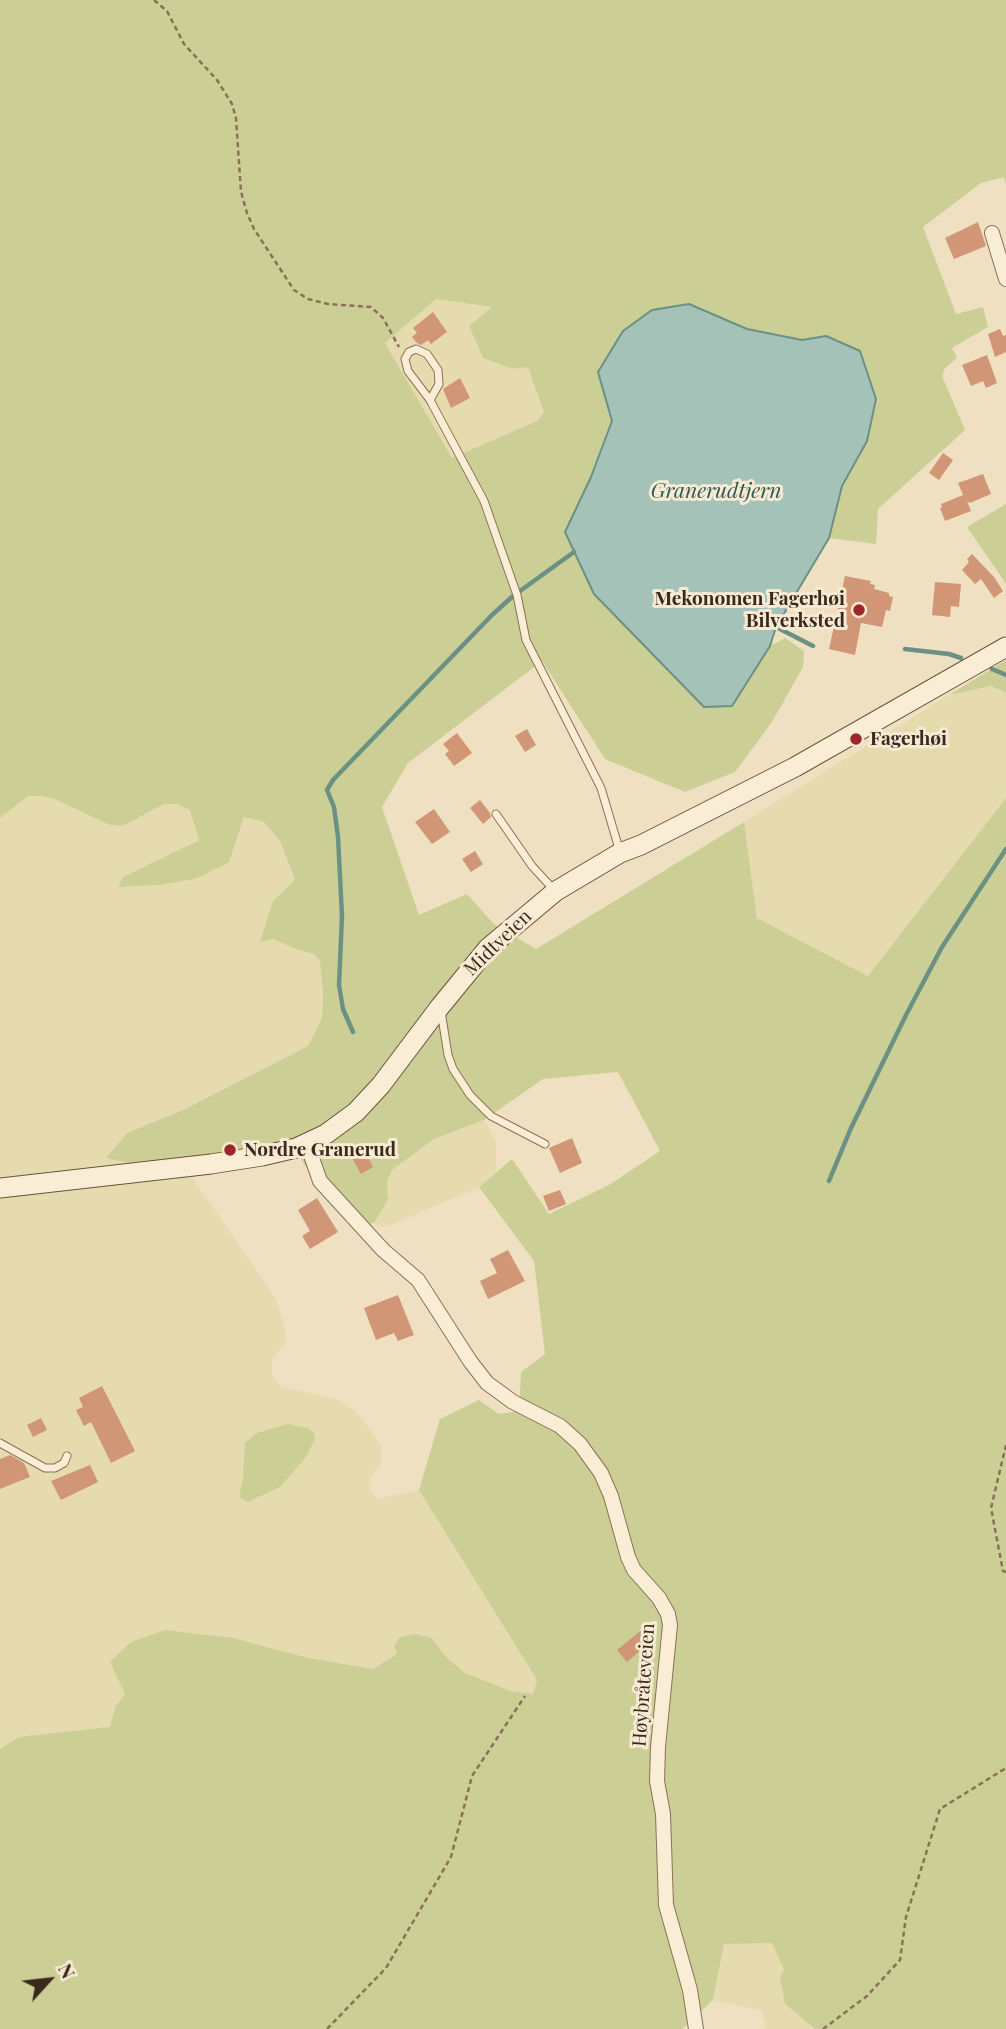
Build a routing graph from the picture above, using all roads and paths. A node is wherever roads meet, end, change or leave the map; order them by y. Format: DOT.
graph roads {
  1 [pos="154,0"];
  2 [pos="992,233"];
  3 [pos="1006,279"];
  4 [pos="405,359"];
  5 [pos="430,400"];
  6 [pos="1006,647"];
  7 [pos="496,814"];
  8 [pos="620,853"];
  9 [pos="556,891"];
  10 [pos="439,1007"];
  11 [pos="307,1144"];
  12 [pos="545,1144"];
  13 [pos="0,1188"];
  14 [pos="0,1443"];
  15 [pos="1006,1445"];
  16 [pos="67,1456"];
  17 [pos="1006,1572"];
  18 [pos="525,1696"];
  19 [pos="1006,1768"];
  20 [pos="327,2029"];
  21 [pos="696,2029"];
  22 [pos="823,2029"];
  1 -- 4 [label="path"];
  2 -- 3 [label="street"];
  4 -- 5 [label="lane"];
  4 -- 5 [label="lane"];
  5 -- 8 [label="lane"];
  6 -- 8 [label="main road, Midtveien"];
  7 -- 9 [label="lane"];
  8 -- 9 [label="main road, Midtveien"];
  9 -- 10 [label="main road, Midtveien"];
  10 -- 11 [label="main road, Midtveien"];
  10 -- 12 [label="lane"];
  11 -- 13 [label="main road, Midtveien"];
  11 -- 21 [label="street, Høybråteveien"];
  14 -- 16 [label="lane"];
  15 -- 17 [label="path"];
  18 -- 20 [label="path"];
  19 -- 22 [label="path"];
}
